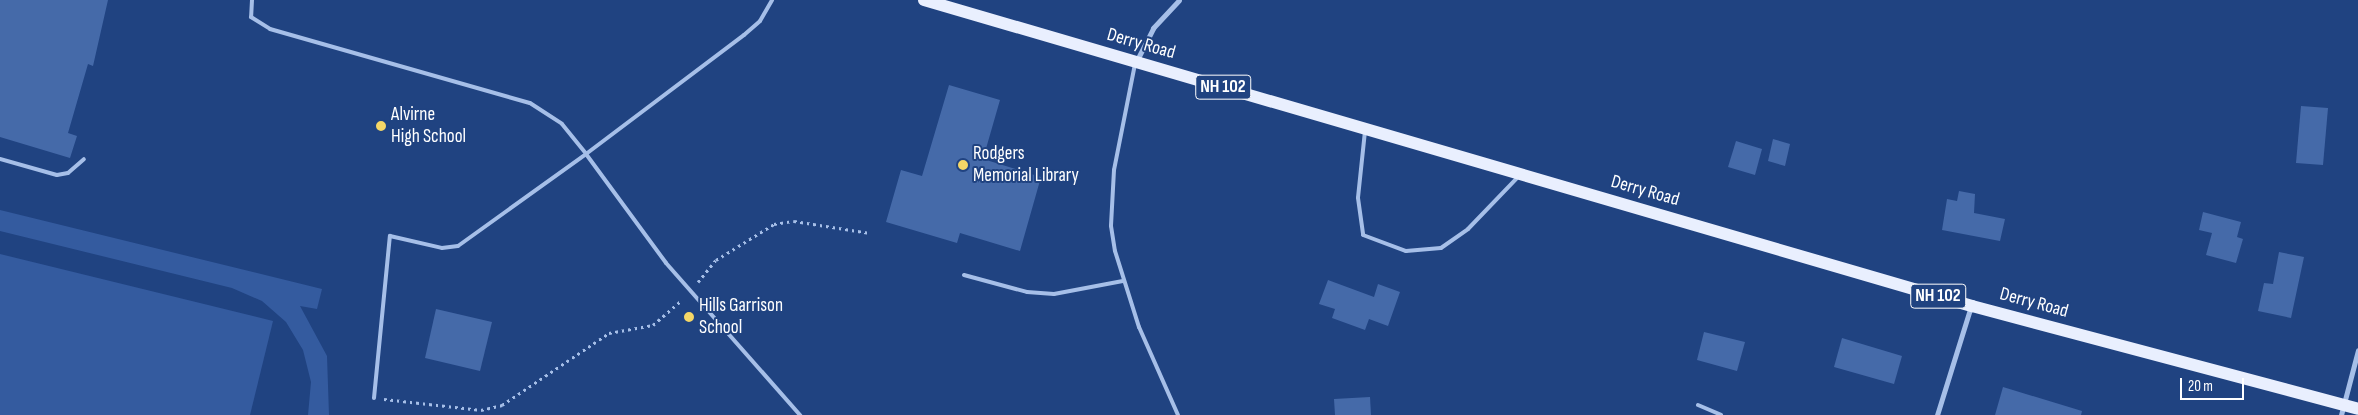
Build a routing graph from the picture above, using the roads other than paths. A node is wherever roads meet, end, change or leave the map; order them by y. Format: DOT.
graph roads {
  1 [pos="252,0"];
  2 [pos="772,0"];
  3 [pos="924,0"];
  4 [pos="1179,0"];
  5 [pos="1136,62"];
  6 [pos="1365,129"];
  7 [pos="586,154"];
  8 [pos="0,159"];
  9 [pos="84,159"];
  10 [pos="1521,174"];
  11 [pos="964,275"];
  12 [pos="1123,281"];
  13 [pos="1972,306"];
  14 [pos="2358,350"];
  15 [pos="374,398"];
  16 [pos="1698,405"];
  17 [pos="2358,409"];
  18 [pos="2342,411"];
  19 [pos="800,415"];
  20 [pos="1178,415"];
  21 [pos="1721,415"];
  22 [pos="1937,415"];
  1 -- 7 [label="lane"];
  2 -- 7 [label="lane"];
  3 -- 5 [label="main road, Derry Road / NH 102"];
  4 -- 5 [label="street"];
  5 -- 6 [label="main road, Derry Road / NH 102"];
  5 -- 12 [label="lane"];
  6 -- 10 [label="main road, Derry Road / NH 102"];
  6 -- 10 [label="lane"];
  7 -- 15 [label="lane"];
  7 -- 19 [label="lane"];
  8 -- 9 [label="lane"];
  10 -- 13 [label="main road, Derry Road / NH 102"];
  11 -- 12 [label="lane"];
  12 -- 20 [label="lane"];
  13 -- 18 [label="main road, Derry Road / NH 102"];
  13 -- 22 [label="street"];
  14 -- 18 [label="street"];
  16 -- 21 [label="lane"];
  17 -- 18 [label="main road, Derry Road / NH 102"];
}
